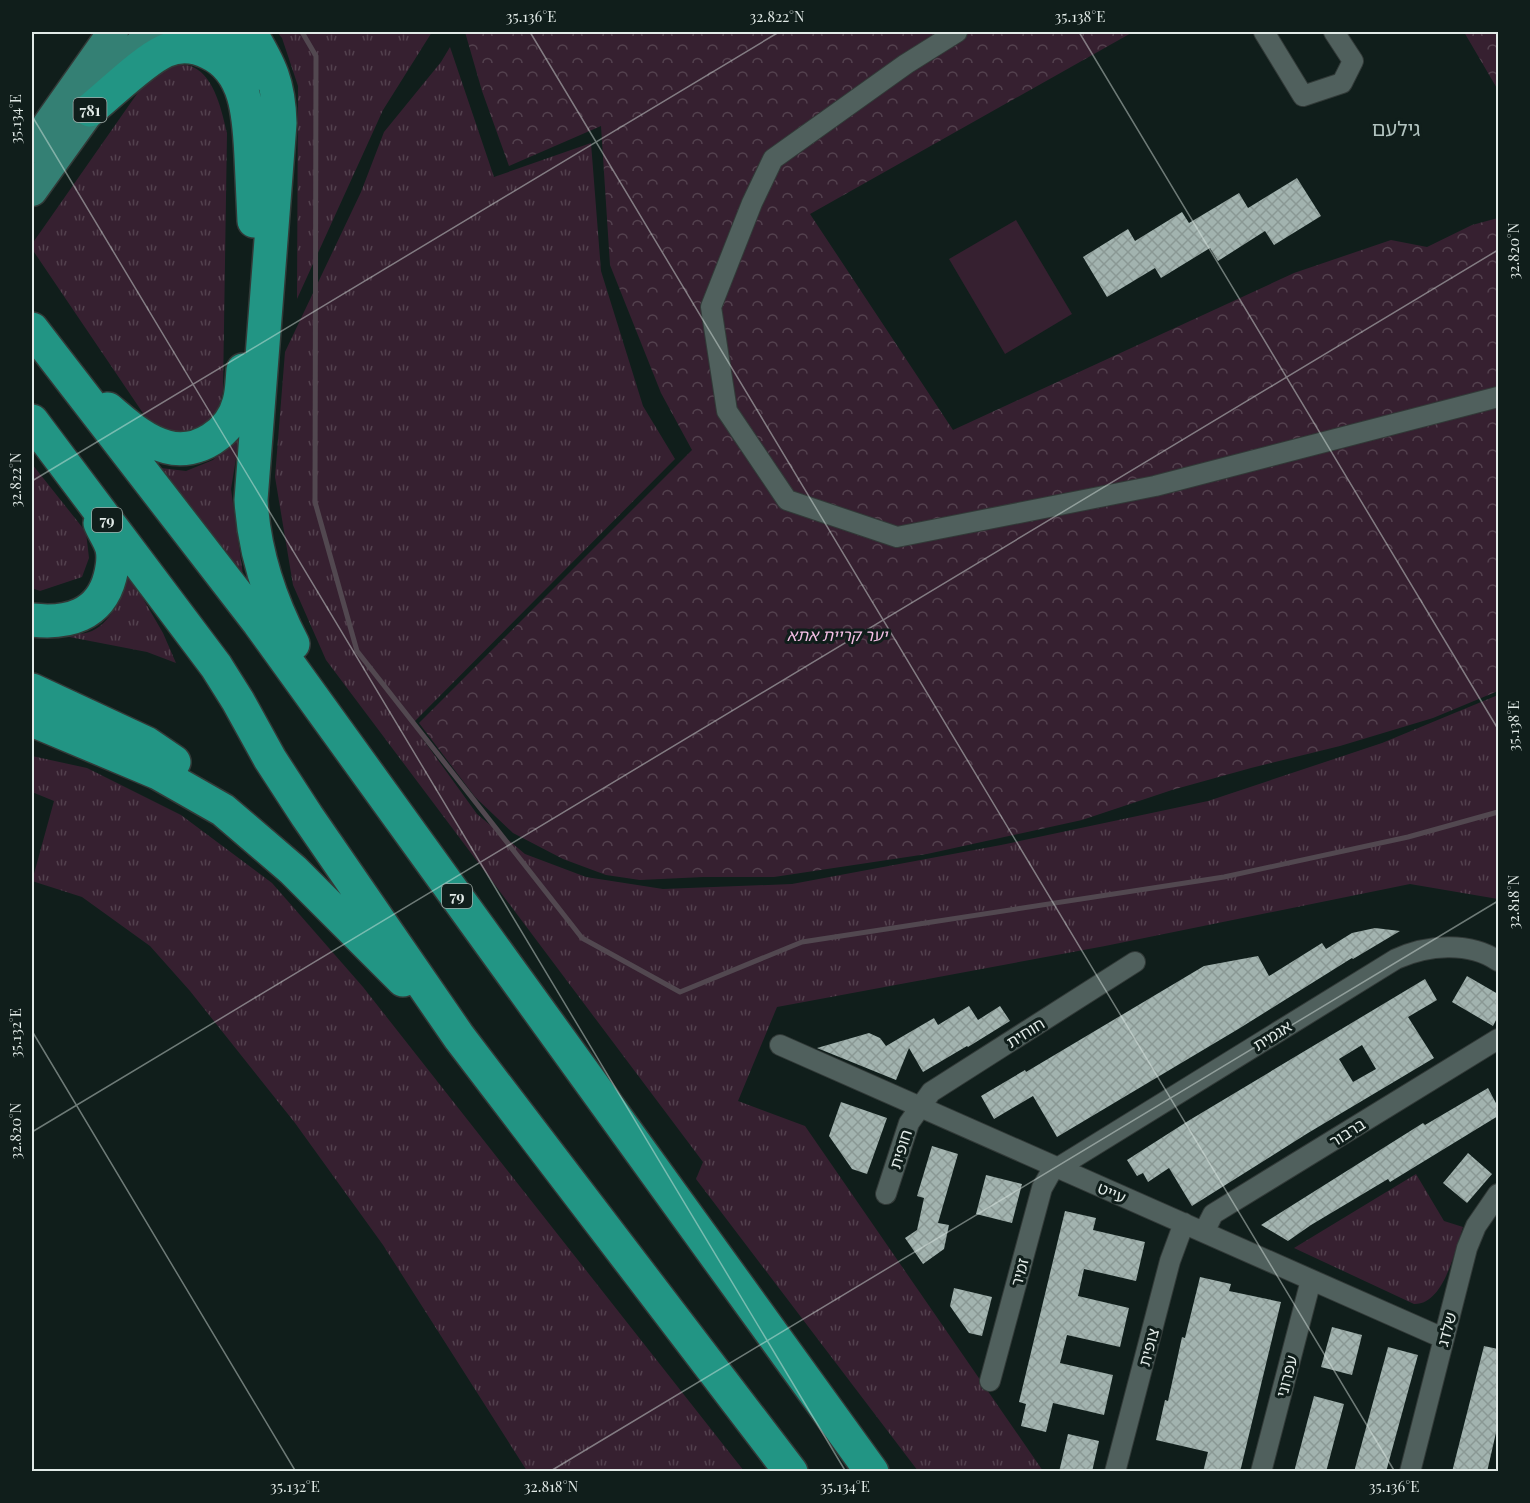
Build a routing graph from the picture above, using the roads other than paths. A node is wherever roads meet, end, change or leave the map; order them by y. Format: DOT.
graph roads {
  1 [pos="113,32"];
  2 [pos="152,32"];
  3 [pos="216,32"];
  4 [pos="250,32"];
  5 [pos="957,32"];
  6 [pos="1264,32"];
  7 [pos="1334,32"];
  8 [pos="90,110"];
  9 [pos="32,147"];
  10 [pos="32,191"];
  11 [pos="254,221"];
  12 [pos="32,329"];
  13 [pos="60,367"];
  14 [pos="1498,397"];
  15 [pos="32,421"];
  16 [pos="65,464"];
  17 [pos="32,610"];
  18 [pos="81,616"];
  19 [pos="32,620"];
  20 [pos="32,690"];
  21 [pos="32,720"];
  22 [pos="346,744"];
  23 [pos="223,810"];
  24 [pos="1498,961"];
  25 [pos="1135,962"];
  26 [pos="459,1037"];
  27 [pos="1498,1039"];
  28 [pos="780,1046"];
  29 [pos="919,1107"];
  30 [pos="1057,1167"];
  31 [pos="886,1194"];
  32 [pos="1498,1194"];
  33 [pos="1184,1223"];
  34 [pos="1204,1232"];
  35 [pos="1311,1280"];
  36 [pos="1443,1338"];
  37 [pos="990,1381"];
  38 [pos="791,1472"];
  39 [pos="872,1472"];
  40 [pos="1115,1472"];
  41 [pos="1261,1472"];
  42 [pos="1410,1472"];
  1 -- 9 [label="main road, 781"];
  2 -- 8 [label="main road, 781"];
  3 -- 11 [label="highway"];
  4 -- 22 [label="highway"];
  5 -- 14 [label="street"];
  6 -- 7 [label="street"];
  8 -- 10 [label="main road, 781"];
  8 -- 11 [label="highway"];
  11 -- 13 [label="highway"];
  12 -- 13 [label="highway, 79"];
  13 -- 22 [label="highway, 79"];
  15 -- 16 [label="highway, 79"];
  16 -- 18 [label="highway"];
  16 -- 26 [label="highway, 79"];
  17 -- 18 [label="highway"];
  18 -- 19 [label="highway"];
  20 -- 23 [label="highway"];
  21 -- 23 [label="highway"];
  22 -- 39 [label="highway, 79"];
  23 -- 26 [label="highway"];
  24 -- 30 [label="street, אגמית"];
  25 -- 29 [label="street, חוחית"];
  26 -- 38 [label="highway, 79"];
  27 -- 34 [label="street, ברבור"];
  28 -- 29 [label="street, עייט"];
  29 -- 30 [label="street, עייט"];
  29 -- 31 [label="street, חופית"];
  30 -- 33 [label="street, עייט"];
  30 -- 37 [label="street, זמיר"];
  32 -- 36 [label="street, שלדג"];
  33 -- 34 [label="street, עייט"];
  33 -- 40 [label="street, צופית"];
  34 -- 35 [label="street, עייט"];
  35 -- 36 [label="street, עייט"];
  35 -- 41 [label="street, עפרוני"];
  36 -- 42 [label="street, שלדג"];
}
